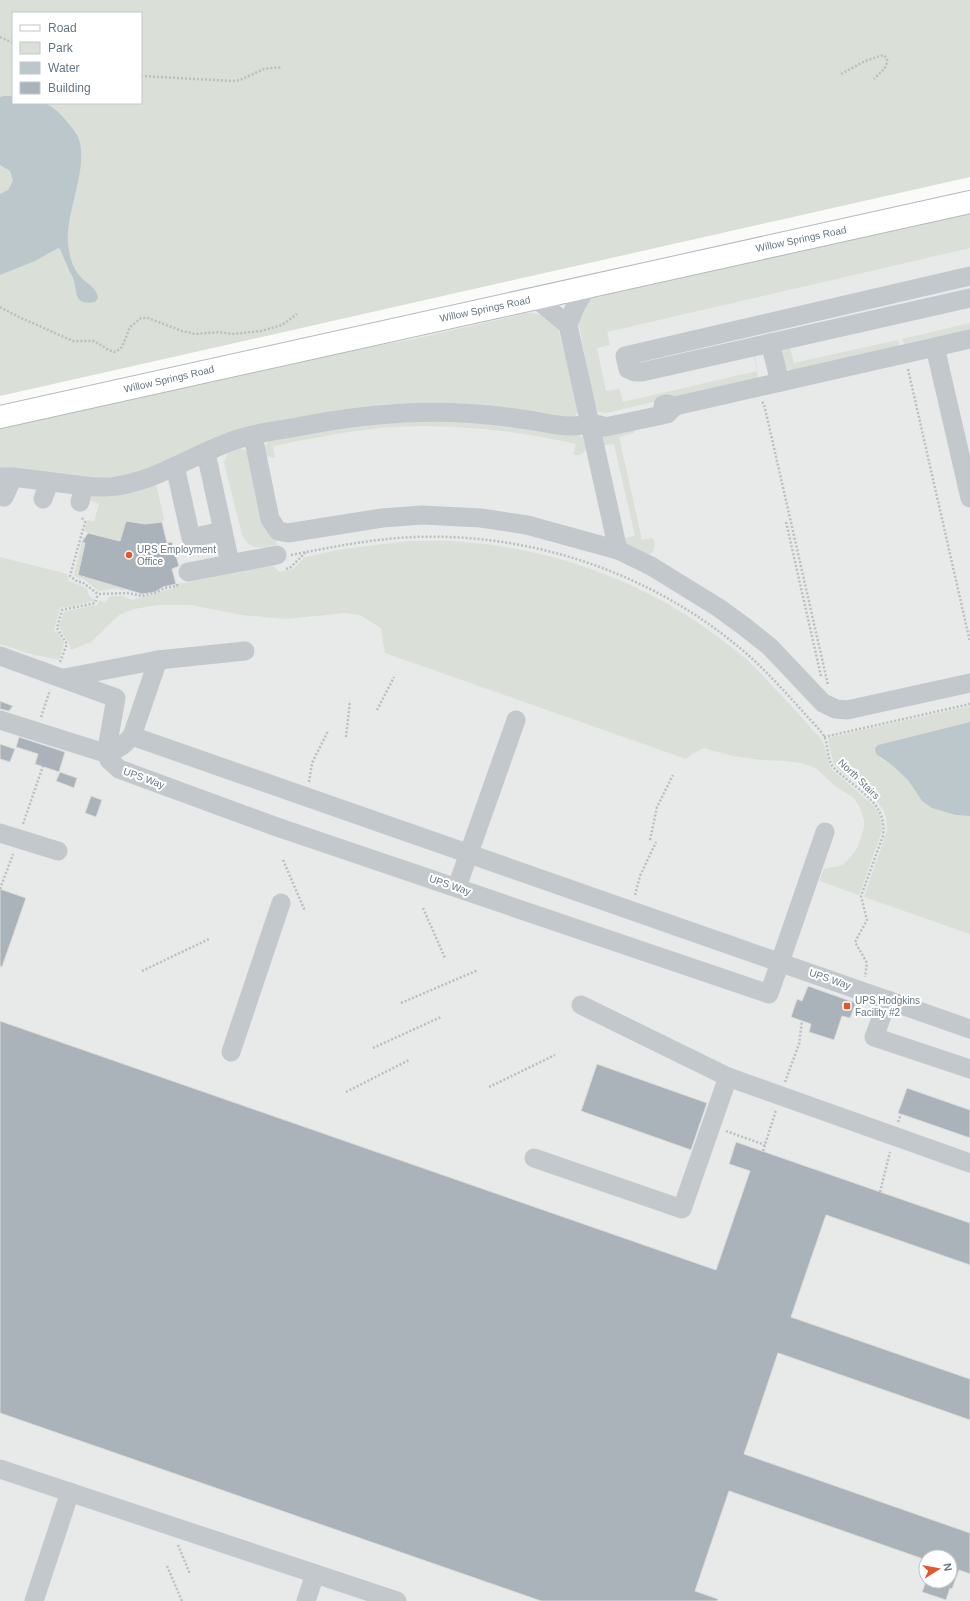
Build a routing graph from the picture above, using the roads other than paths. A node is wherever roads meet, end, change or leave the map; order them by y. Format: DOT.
graph roads {
  1 [pos="970,202"];
  2 [pos="970,276"];
  3 [pos="587,287"];
  4 [pos="535,298"];
  5 [pos="970,298"];
  6 [pos="568,325"];
  7 [pos="970,339"];
  8 [pos="692,341"];
  9 [pos="770,343"];
  10 [pos="935,347"];
  11 [pos="696,360"];
  12 [pos="780,382"];
  13 [pos="0,417"];
  14 [pos="595,424"];
  15 [pos="253,436"];
  16 [pos="206,453"];
  17 [pos="175,466"];
  18 [pos="6,477"];
  19 [pos="4,497"];
  20 [pos="970,498"];
  21 [pos="223,531"];
  22 [pos="618,550"];
  23 [pos="277,555"];
  24 [pos="230,564"];
  25 [pos="188,572"];
  26 [pos="244,651"];
  27 [pos="0,656"];
  28 [pos="158,660"];
  29 [pos="64,678"];
  30 [pos="970,683"];
  31 [pos="0,720"];
  32 [pos="516,720"];
  33 [pos="132,736"];
  34 [pos="108,754"];
  35 [pos="0,832"];
  36 [pos="825,832"];
  37 [pos="58,851"];
  38 [pos="470,853"];
  39 [pos="457,887"];
  40 [pos="281,903"];
  41 [pos="780,962"];
  42 [pos="888,1000"];
  43 [pos="581,1005"];
  44 [pos="970,1029"];
  45 [pos="231,1052"];
  46 [pos="970,1069"];
  47 [pos="728,1077"];
  48 [pos="534,1158"];
  49 [pos="970,1163"];
  50 [pos="0,1469"];
  51 [pos="70,1492"];
  52 [pos="315,1574"];
  53 [pos="34,1601"];
  54 [pos="306,1601"];
  55 [pos="397,1601"];
  1 -- 3 [label="main road, Willow Springs Road"];
  2 -- 8 [label="lane"];
  3 -- 4 [label="main road, Willow Springs Road"];
  3 -- 6 [label="lane"];
  4 -- 6 [label="lane"];
  4 -- 13 [label="main road, Willow Springs Road"];
  5 -- 9 [label="lane"];
  6 -- 14 [label="lane"];
  7 -- 10 [label="lane"];
  8 -- 11 [label="lane"];
  8 -- 11 [label="lane"];
  9 -- 11 [label="lane"];
  9 -- 12 [label="lane"];
  10 -- 12 [label="lane"];
  10 -- 20 [label="lane"];
  12 -- 14 [label="lane"];
  14 -- 15 [label="lane"];
  14 -- 22 [label="lane"];
  15 -- 16 [label="lane"];
  15 -- 22 [label="lane"];
  16 -- 17 [label="lane"];
  16 -- 21 [label="lane"];
  17 -- 18 [label="lane"];
  17 -- 21 [label="lane"];
  18 -- 19 [label="lane"];
  21 -- 24 [label="lane"];
  22 -- 30 [label="lane"];
  23 -- 24 [label="lane"];
  24 -- 25 [label="lane"];
  26 -- 28 [label="lane"];
  27 -- 29 [label="lane"];
  28 -- 29 [label="lane"];
  28 -- 33 [label="lane"];
  29 -- 34 [label="lane"];
  31 -- 34 [label="lane"];
  32 -- 38 [label="lane"];
  33 -- 34 [label="lane"];
  33 -- 38 [label="lane, UPS Way"];
  34 -- 39 [label="lane, UPS Way"];
  35 -- 37 [label="lane"];
  36 -- 41 [label="lane, UPS Way"];
  38 -- 39 [label="lane"];
  38 -- 41 [label="lane, UPS Way"];
  39 -- 41 [label="lane, UPS Way"];
  40 -- 45 [label="lane"];
  41 -- 42 [label="lane, UPS Way"];
  42 -- 44 [label="lane, UPS Way"];
  42 -- 46 [label="lane"];
  43 -- 47 [label="lane"];
  47 -- 48 [label="lane"];
  47 -- 49 [label="lane"];
  50 -- 51 [label="lane"];
  51 -- 52 [label="lane"];
  51 -- 53 [label="lane"];
  52 -- 54 [label="lane"];
  52 -- 55 [label="lane"];
}
